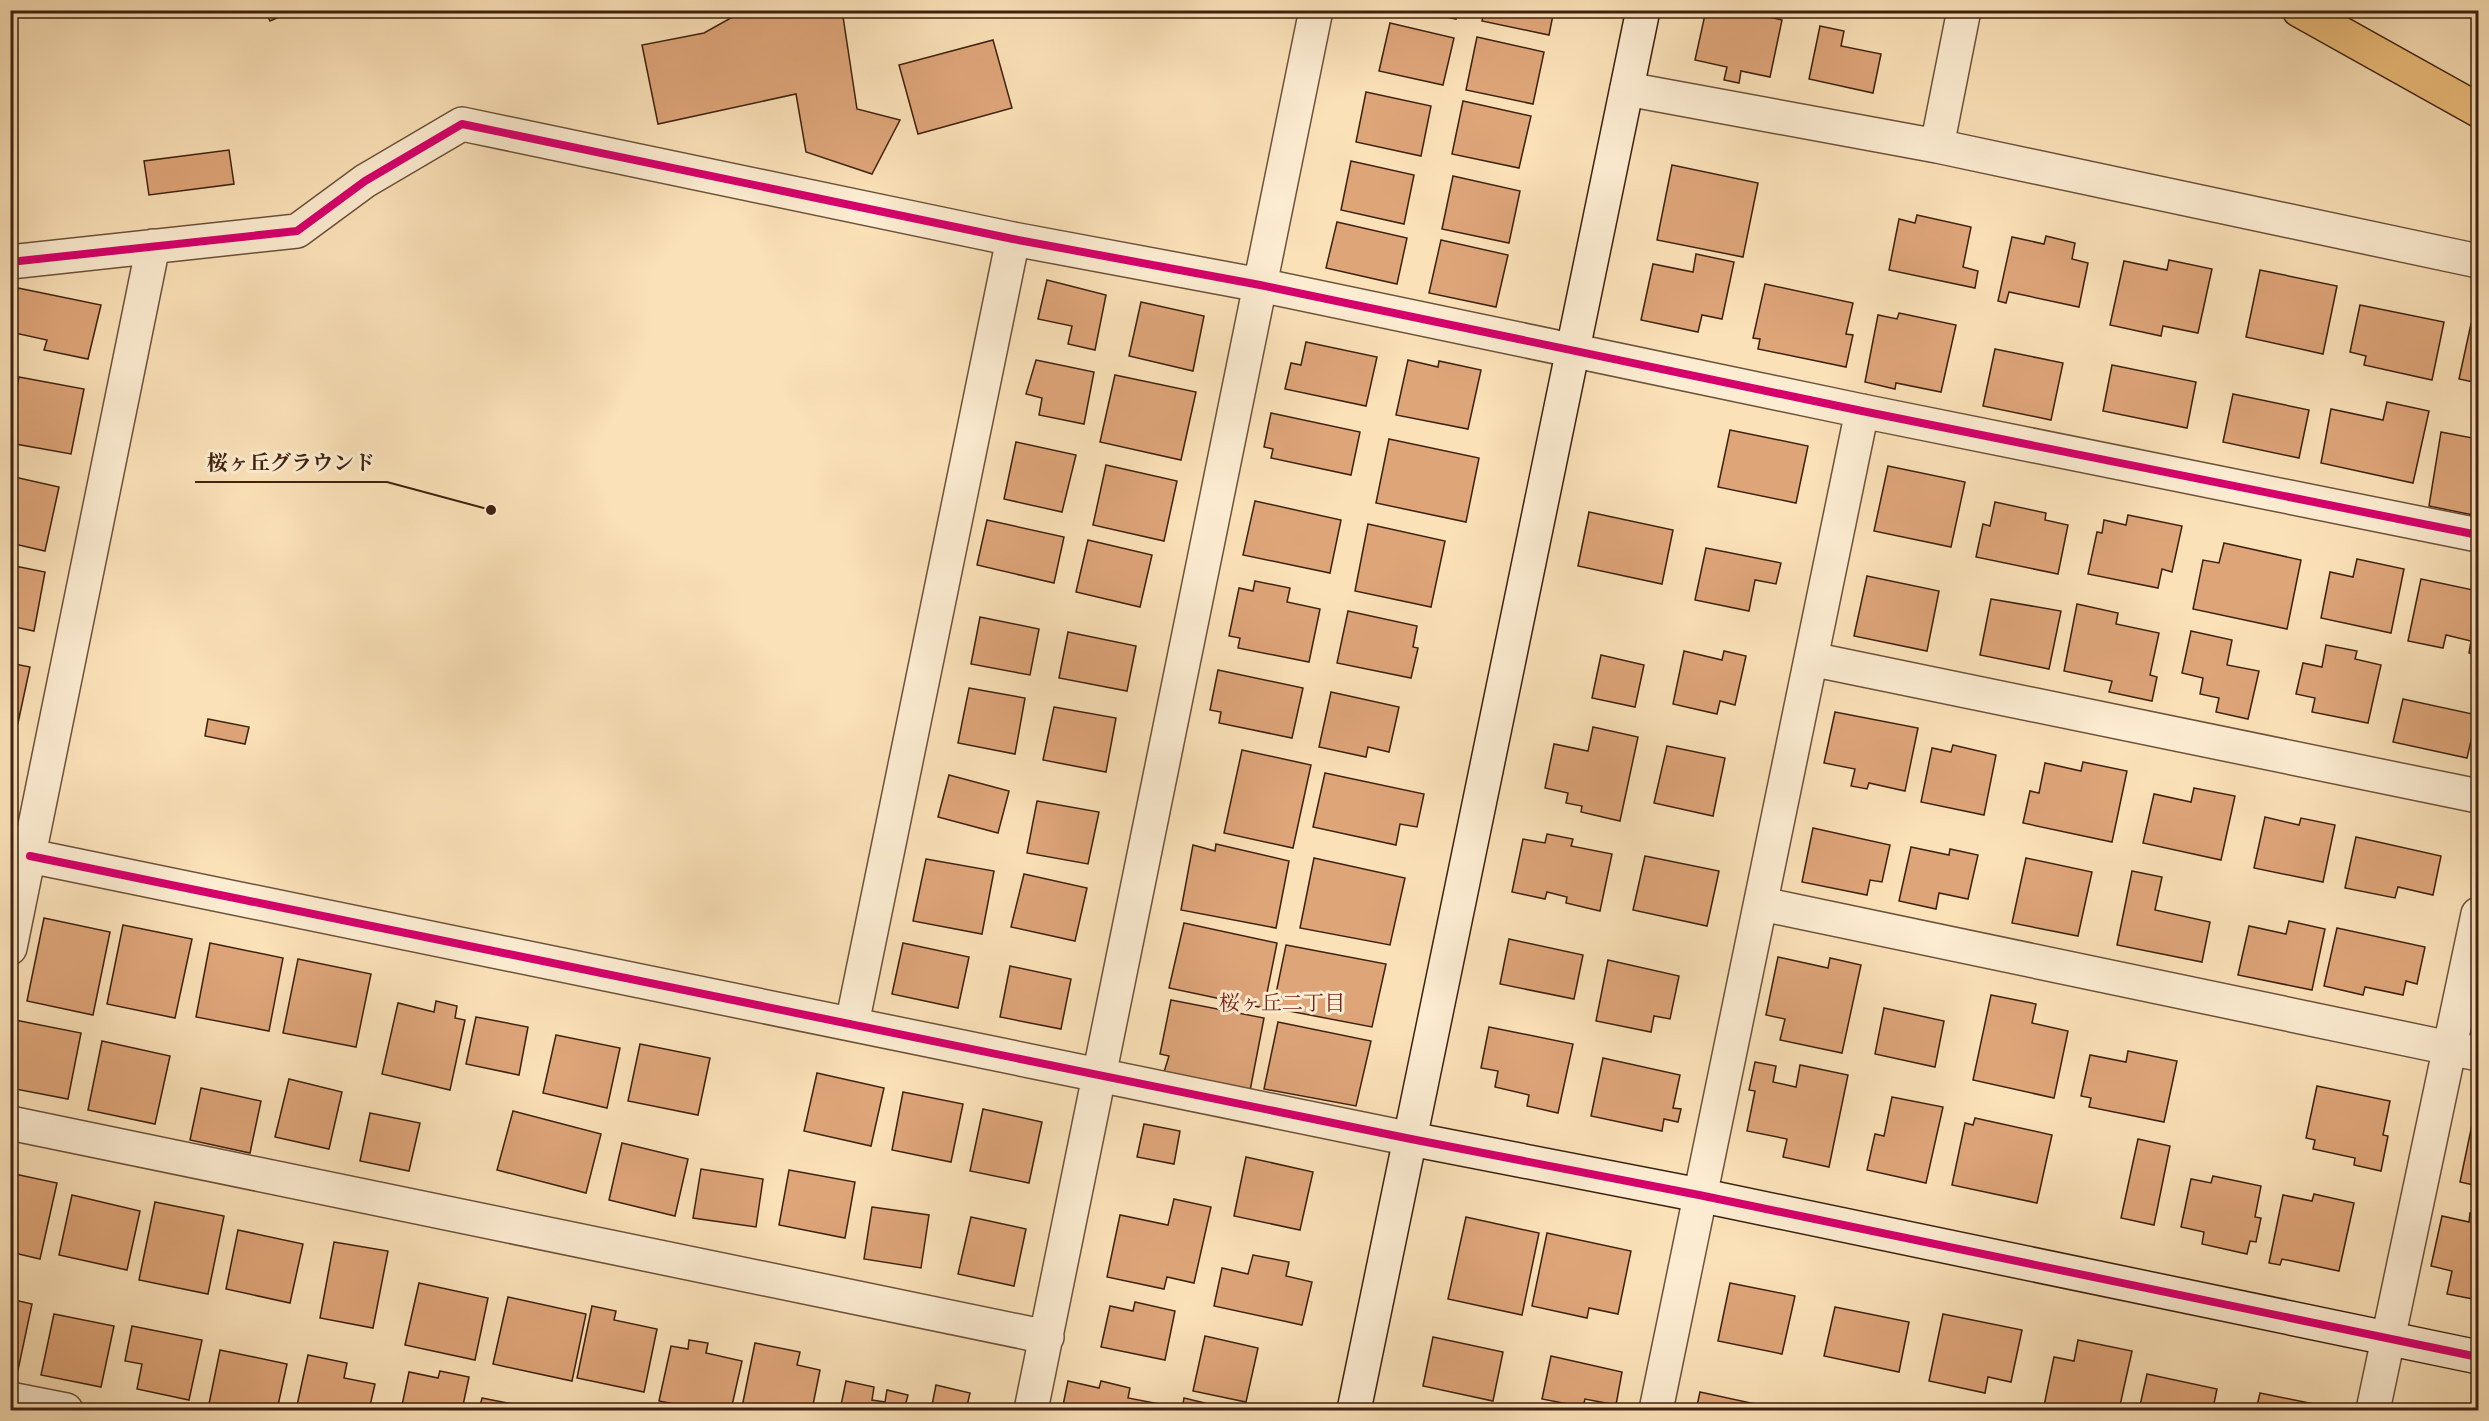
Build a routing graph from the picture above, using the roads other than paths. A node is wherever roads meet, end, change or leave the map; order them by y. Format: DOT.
graph roads {
  1 [pos="1316,10"];
  2 [pos="1642,10"];
  3 [pos="1964,10"];
  4 [pos="2299,10"];
  5 [pos="1626,89"];
  6 [pos="2478,111"];
  7 [pos="1937,146"];
  8 [pos="1013,239"];
  9 [pos="153,246"];
  10 [pos="2478,261"];
  11 [pos="10,262"];
  12 [pos="1260,285"];
  13 [pos="1574,350"];
  14 [pos="1862,411"];
  15 [pos="2478,534"];
  16 [pos="1810,659"];
  17 [pos="2478,796"];
  18 [pos="30,856"];
  19 [pos="1762,904"];
  20 [pos="2478,914"];
  21 [pos="10,948"];
  22 [pos="852,1024"];
  23 [pos="2464,1051"];
  24 [pos="1101,1075"];
  25 [pos="10,1123"];
  26 [pos="1411,1139"];
  27 [pos="1699,1195"];
  28 [pos="1047,1337"];
  29 [pos="2388,1338"];
  30 [pos="2478,1357"];
  31 [pos="10,1399"];
  32 [pos="66,1410"];
  33 [pos="1031,1410"];
  34 [pos="1354,1410"];
  35 [pos="1656,1410"];
  36 [pos="2373,1410"];
  1 -- 12 [label="street"];
  2 -- 5 [label="street"];
  3 -- 7 [label="street"];
  4 -- 6 [label="main road"];
  5 -- 7 [label="street"];
  5 -- 13 [label="street"];
  7 -- 10 [label="street"];
  8 -- 9 [label="street"];
  8 -- 12 [label="street"];
  8 -- 22 [label="street"];
  9 -- 11 [label="street"];
  9 -- 18 [label="street"];
  12 -- 13 [label="street"];
  12 -- 24 [label="street"];
  13 -- 14 [label="street"];
  13 -- 26 [label="street"];
  14 -- 15 [label="street"];
  14 -- 16 [label="street"];
  16 -- 17 [label="street"];
  16 -- 19 [label="street"];
  18 -- 21 [label="street"];
  18 -- 22 [label="street"];
  19 -- 23 [label="street"];
  19 -- 27 [label="street"];
  20 -- 23 [label="street"];
  22 -- 24 [label="street"];
  23 -- 29 [label="street"];
  24 -- 26 [label="street"];
  24 -- 28 [label="street"];
  25 -- 28 [label="street"];
  26 -- 27 [label="street"];
  26 -- 34 [label="street"];
  27 -- 29 [label="street"];
  27 -- 35 [label="street"];
  28 -- 33 [label="street"];
  29 -- 30 [label="street"];
  29 -- 36 [label="street"];
  31 -- 32 [label="street"];
}
